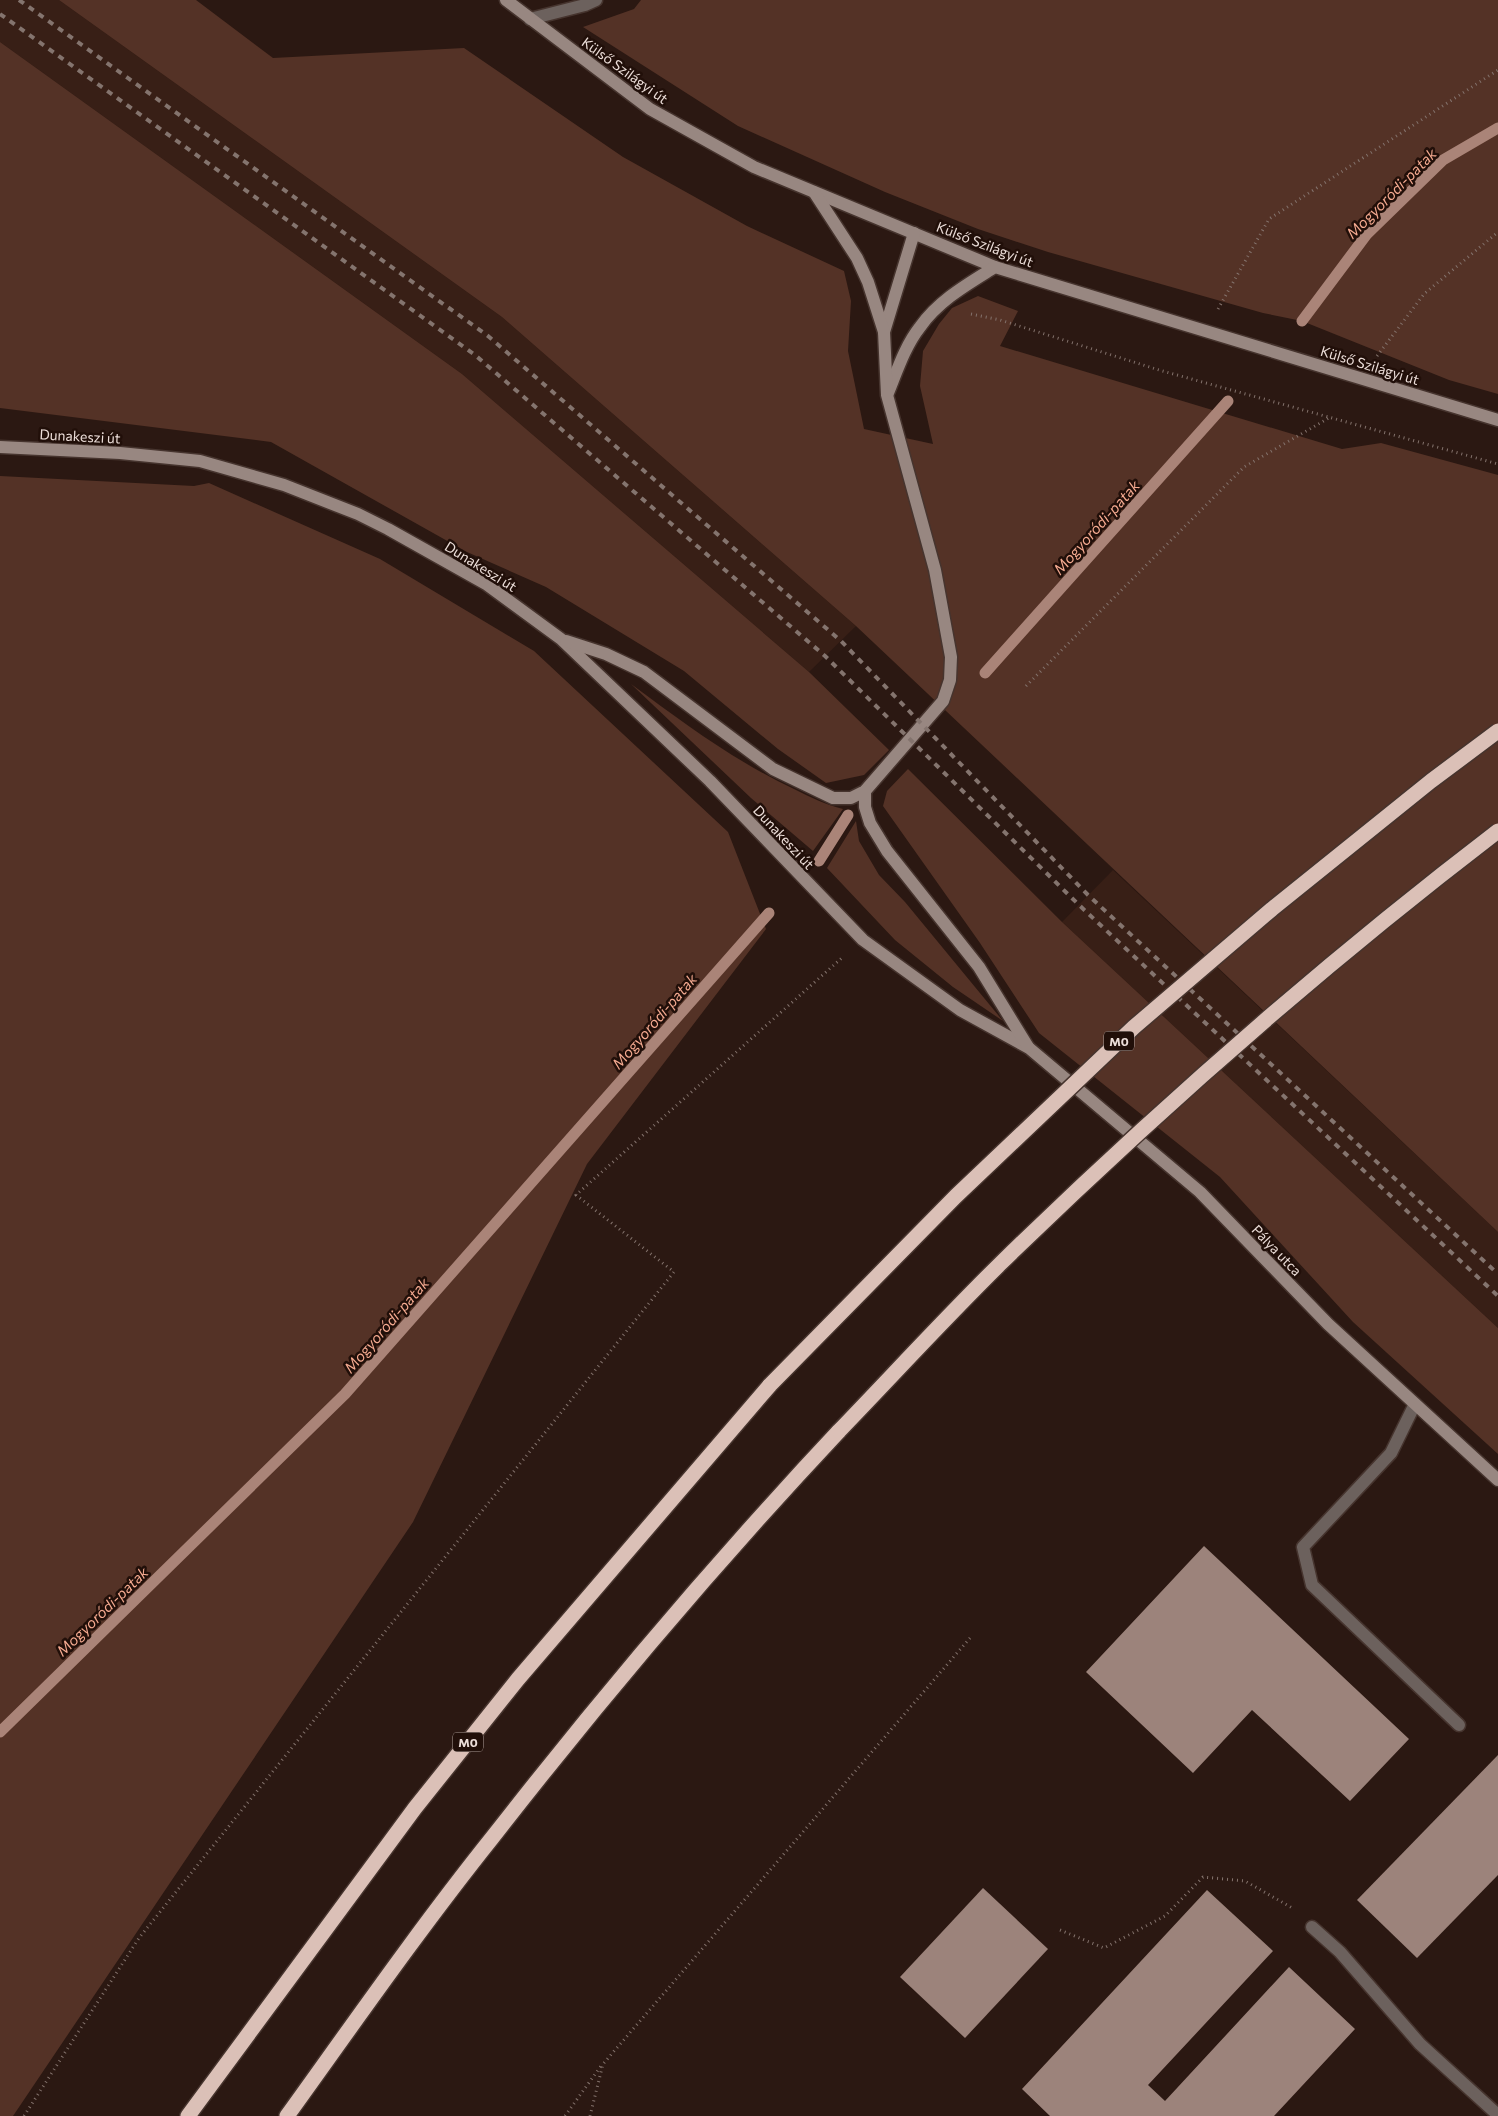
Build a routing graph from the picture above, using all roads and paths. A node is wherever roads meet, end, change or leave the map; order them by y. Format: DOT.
graph roads {
  1 [pos="506,0"];
  2 [pos="596,0"];
  3 [pos="530,19"];
  4 [pos="1498,70"];
  5 [pos="814,192"];
  6 [pos="1498,232"];
  7 [pos="914,233"];
  8 [pos="995,267"];
  9 [pos="969,314"];
  10 [pos="1205,331"];
  11 [pos="884,332"];
  12 [pos="1361,378"];
  13 [pos="887,395"];
  14 [pos="1329,418"];
  15 [pos="1498,420"];
  16 [pos="0,446"];
  17 [pos="1498,464"];
  18 [pos="561,639"];
  19 [pos="1026,686"];
  20 [pos="1498,731"];
  21 [pos="865,791"];
  22 [pos="1498,831"];
  23 [pos="863,940"];
  24 [pos="1028,1048"];
  25 [pos="1415,1404"];
  26 [pos="1498,1480"];
  27 [pos="970,1638"];
  28 [pos="1460,1725"];
  29 [pos="1312,1926"];
  30 [pos="1060,1930"];
  31 [pos="602,2064"];
  32 [pos="1498,2115"];
  33 [pos="24,2116"];
  34 [pos="188,2116"];
  35 [pos="287,2116"];
  36 [pos="565,2116"];
  37 [pos="590,2116"];
  1 -- 3 [label="street, Külső Szilágyi út"];
  2 -- 3 [label="lane"];
  3 -- 5 [label="street, Külső Szilágyi út"];
  4 -- 10 [label="path"];
  5 -- 7 [label="street, Külső Szilágyi út"];
  5 -- 11 [label="street"];
  6 -- 12 [label="path"];
  7 -- 8 [label="street, Külső Szilágyi út"];
  7 -- 11 [label="street"];
  8 -- 10 [label="street, Külső Szilágyi út"];
  8 -- 13 [label="street"];
  9 -- 14 [label="path"];
  10 -- 12 [label="street, Külső Szilágyi út"];
  11 -- 13 [label="street"];
  12 -- 15 [label="street, Külső Szilágyi út"];
  13 -- 21 [label="street"];
  14 -- 17 [label="path"];
  14 -- 19 [label="path"];
  16 -- 18 [label="street, Dunakeszi út"];
  18 -- 21 [label="street"];
  18 -- 23 [label="street, Dunakeszi út"];
  20 -- 34 [label="highway, M0, bridge"];
  21 -- 24 [label="street"];
  22 -- 35 [label="highway, bridge"];
  23 -- 24 [label="street, Dunakeszi út"];
  23 -- 33 [label="path"];
  24 -- 25 [label="street, Pálya utca"];
  25 -- 26 [label="street, Pálya utca"];
  25 -- 28 [label="lane"];
  27 -- 31 [label="path"];
  29 -- 30 [label="path"];
  29 -- 32 [label="lane"];
  31 -- 36 [label="path"];
  31 -- 37 [label="path"];
}
